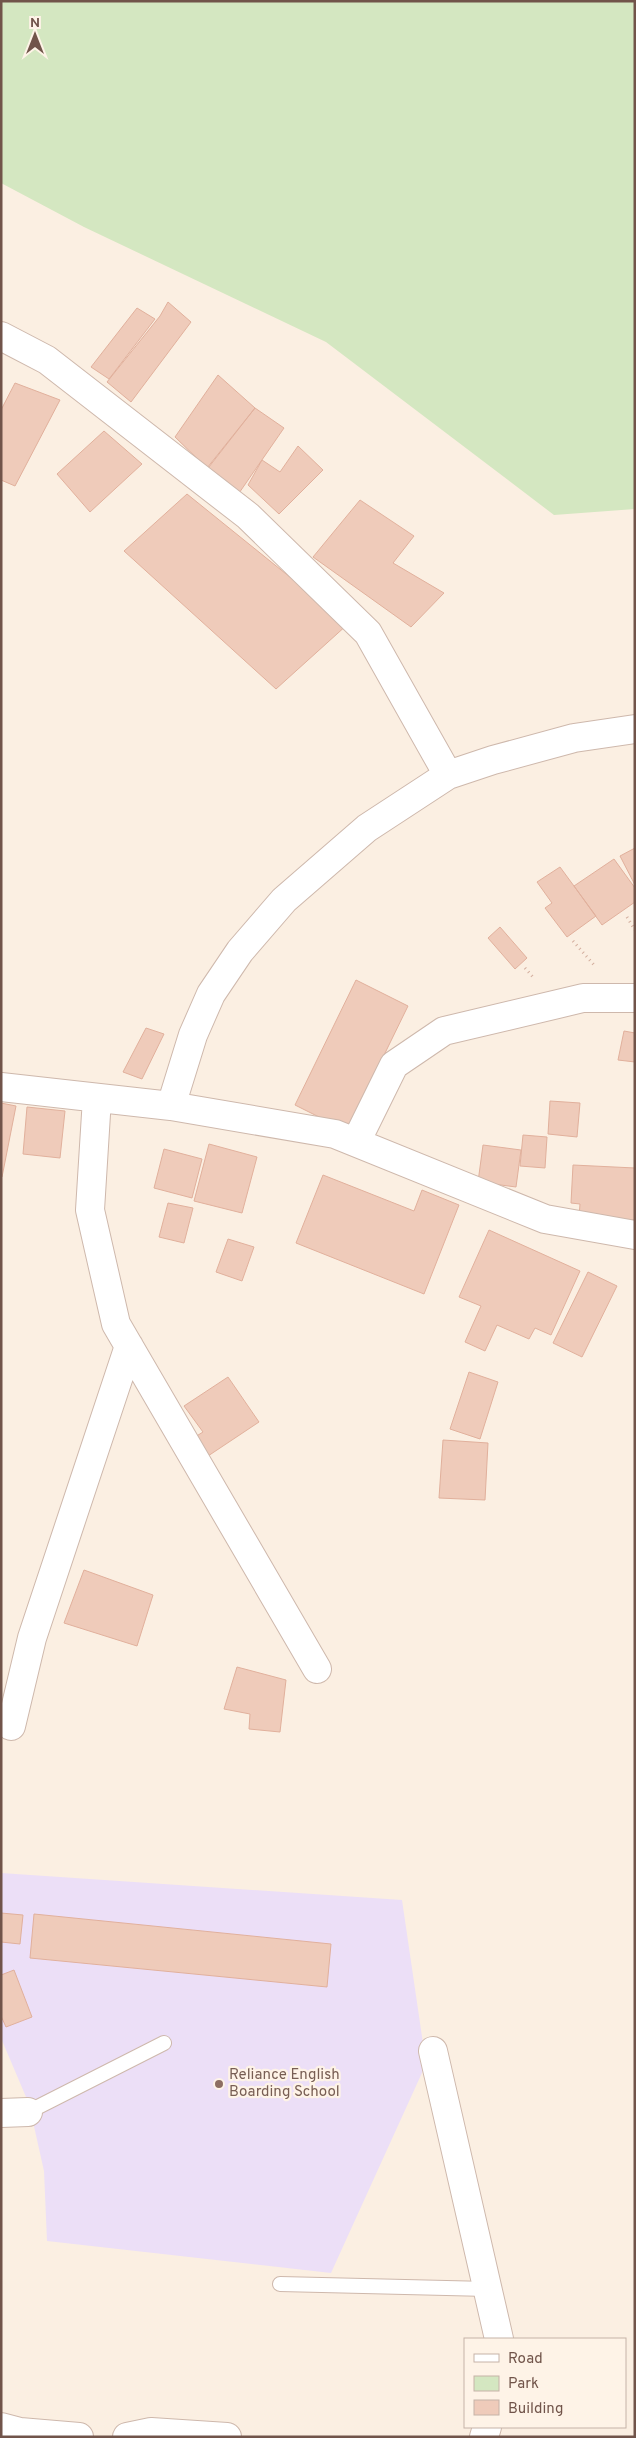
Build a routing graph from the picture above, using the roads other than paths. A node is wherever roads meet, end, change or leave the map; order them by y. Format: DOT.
graph roads {
  1 [pos="1,336"];
  2 [pos="635,729"];
  3 [pos="448,775"];
  4 [pos="635,998"];
  5 [pos="1,1087"];
  6 [pos="97,1098"];
  7 [pos="170,1106"];
  8 [pos="356,1142"];
  9 [pos="635,1235"];
  10 [pos="129,1346"];
  11 [pos="318,1669"];
  12 [pos="11,1726"];
  13 [pos="164,2043"];
  14 [pos="433,2051"];
  15 [pos="28,2112"];
  16 [pos="1,2113"];
  17 [pos="280,2284"];
  18 [pos="488,2289"];
  19 [pos="499,2338"];
  20 [pos="1,2427"];
  21 [pos="71,2436"];
  22 [pos="127,2437"];
  23 [pos="222,2437"];
  24 [pos="227,2437"];
  1 -- 3 [label="street"];
  2 -- 3 [label="street"];
  3 -- 7 [label="street"];
  4 -- 8 [label="street"];
  5 -- 6 [label="street"];
  6 -- 7 [label="street"];
  6 -- 10 [label="street"];
  7 -- 8 [label="street"];
  8 -- 9 [label="street"];
  10 -- 11 [label="street"];
  10 -- 12 [label="street"];
  13 -- 15 [label="lane"];
  14 -- 18 [label="street"];
  15 -- 16 [label="street"];
  17 -- 18 [label="lane"];
  18 -- 19 [label="street"];
  20 -- 21 [label="street"];
  22 -- 23 [label="street"];
  23 -- 24 [label="street"];
}
